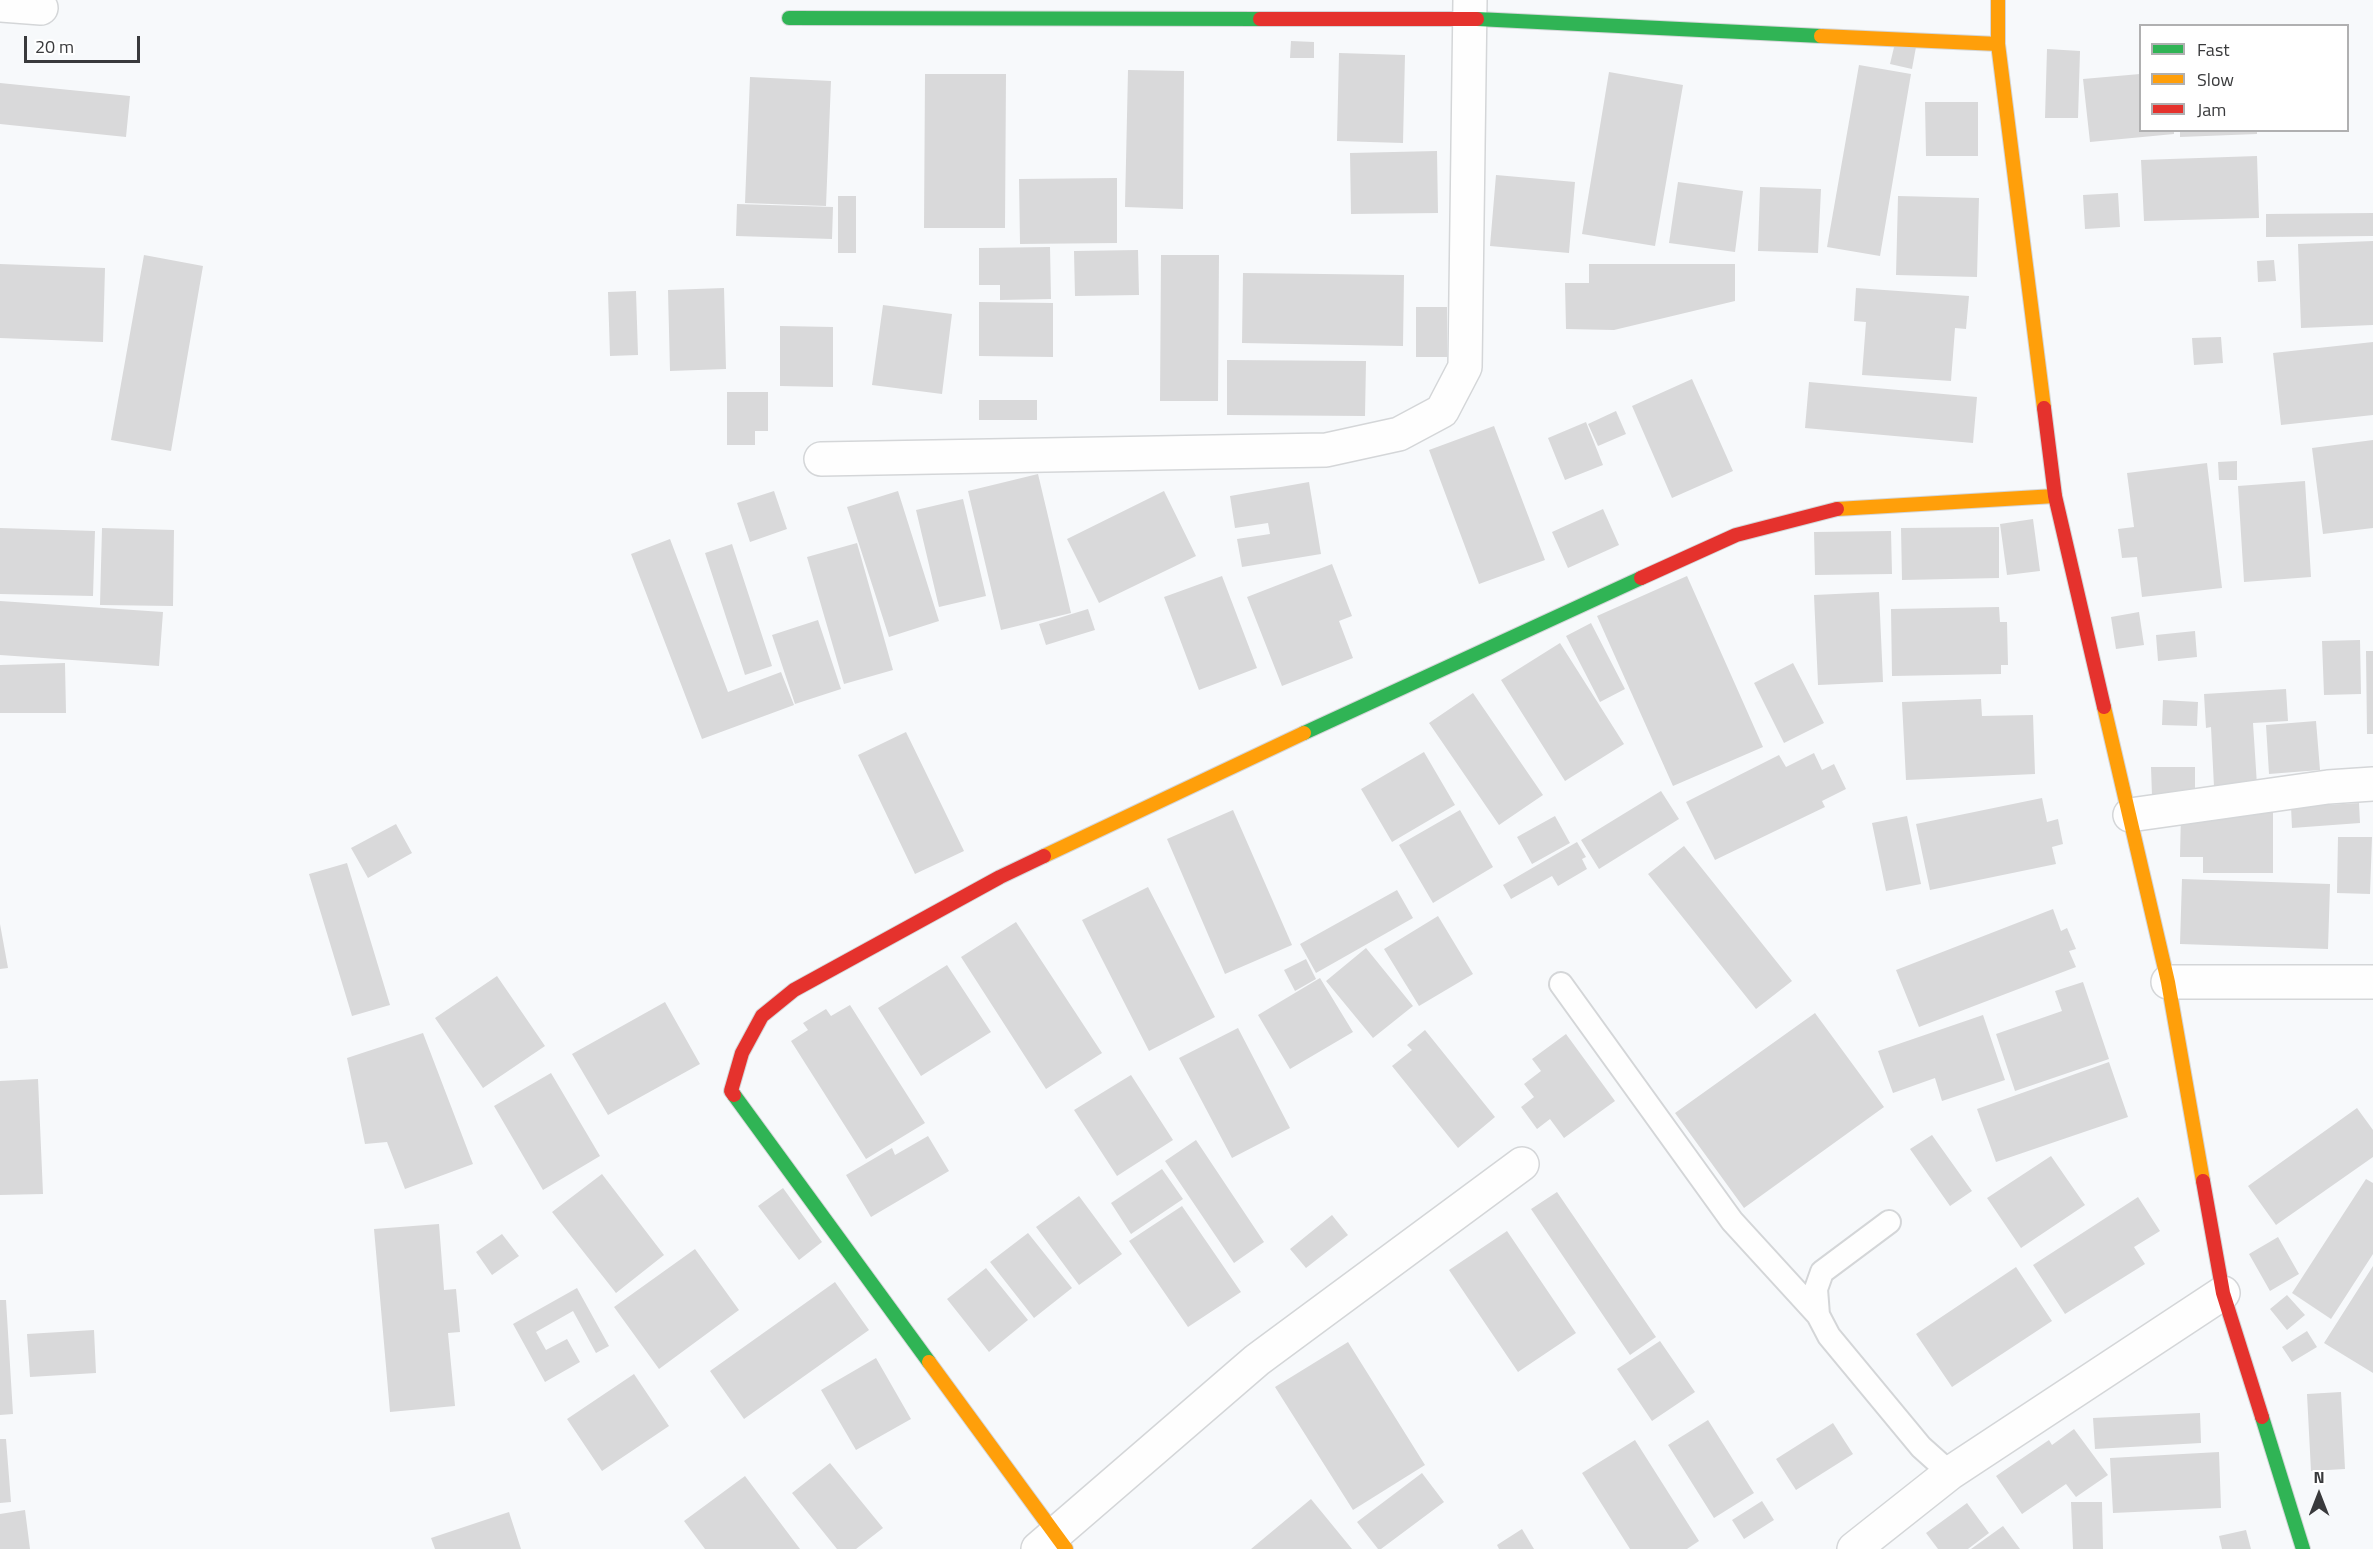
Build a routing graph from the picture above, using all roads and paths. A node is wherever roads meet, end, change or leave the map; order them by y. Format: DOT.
graph roads {
  1 [pos="1998,0"];
  2 [pos="0,5"];
  3 [pos="41,8"];
  4 [pos="1470,9"];
  5 [pos="789,18"];
  6 [pos="1998,44"];
  7 [pos="820,459"];
  8 [pos="2055,496"];
  9 [pos="2373,784"];
  10 [pos="2130,815"];
  11 [pos="2168,982"];
  12 [pos="2373,982"];
  13 [pos="1561,984"];
  14 [pos="1522,1164"];
  15 [pos="1889,1222"];
  16 [pos="2223,1293"];
  17 [pos="1818,1315"];
  18 [pos="1950,1473"];
  19 [pos="1054,1545"];
  20 [pos="1854,1549"];
  21 [pos="2303,1549"];
  1 -- 6 [label="street"];
  2 -- 3 [label="street"];
  4 -- 5 [label="street"];
  4 -- 6 [label="street"];
  4 -- 7 [label="street"];
  6 -- 8 [label="street"];
  8 -- 10 [label="street"];
  8 -- 19 [label="street"];
  9 -- 10 [label="street"];
  10 -- 11 [label="street"];
  11 -- 12 [label="street"];
  11 -- 16 [label="street"];
  13 -- 17 [label="lane"];
  14 -- 19 [label="street"];
  15 -- 17 [label="lane"];
  16 -- 18 [label="street"];
  16 -- 21 [label="street"];
  17 -- 18 [label="lane"];
  18 -- 20 [label="street"];
}
